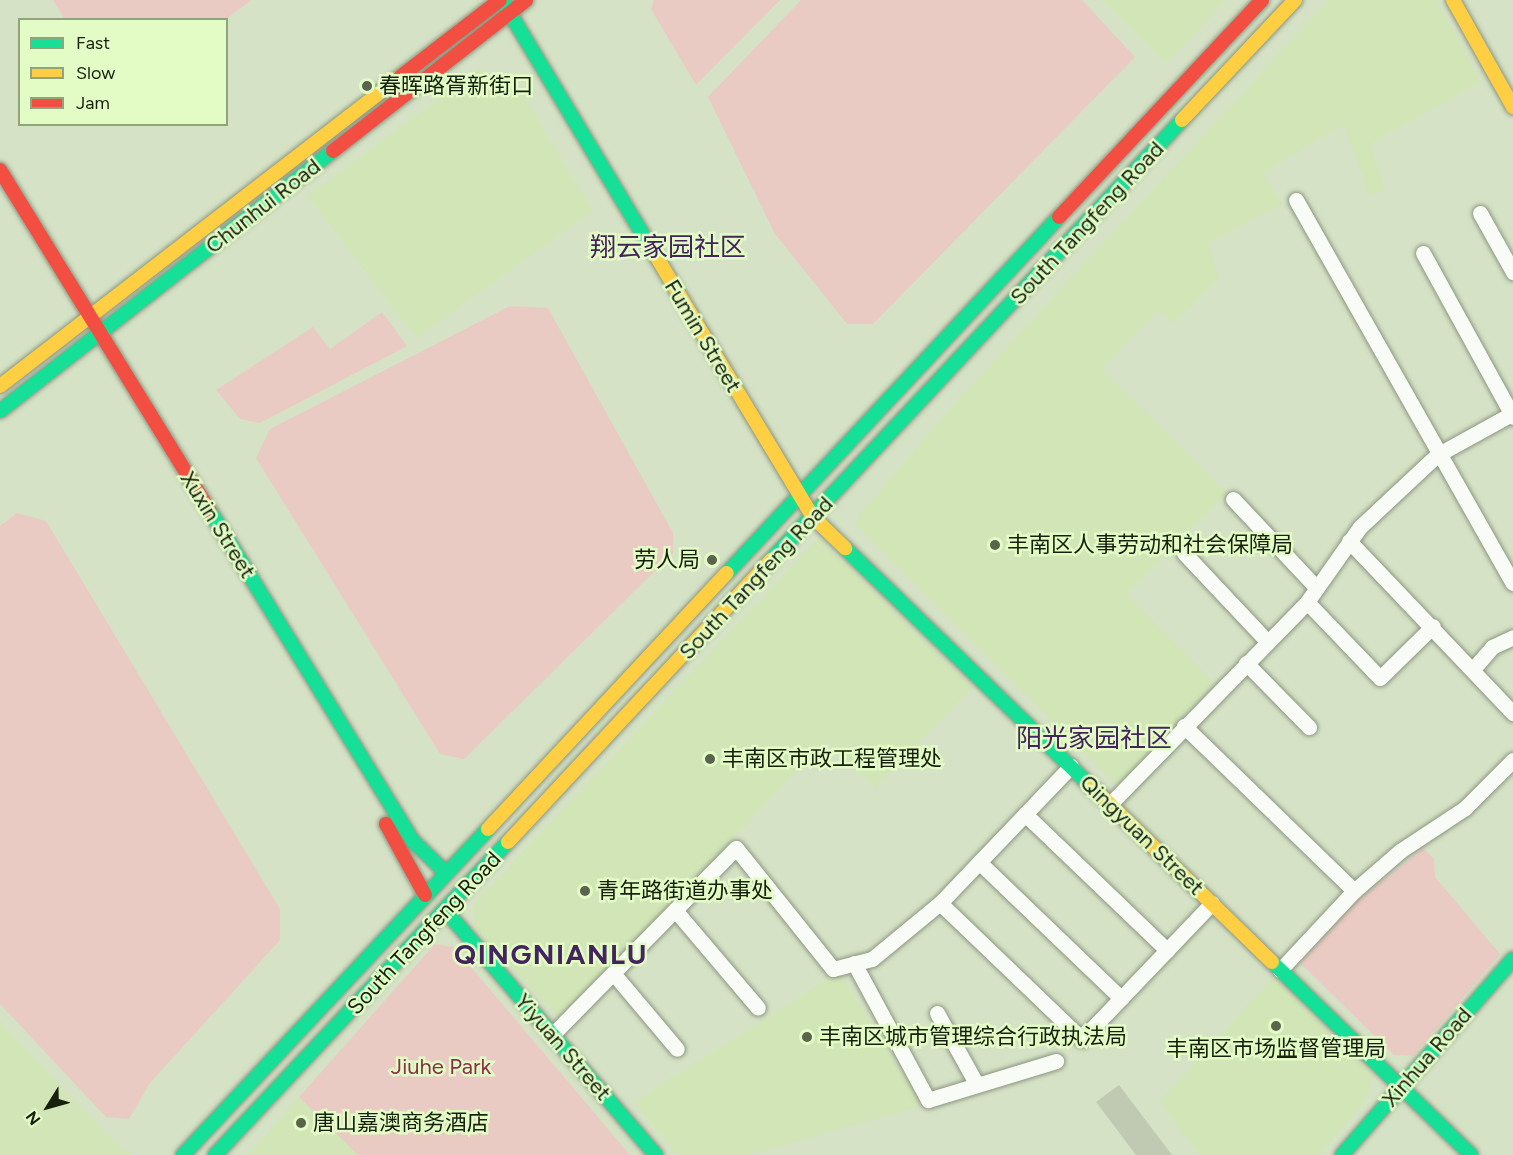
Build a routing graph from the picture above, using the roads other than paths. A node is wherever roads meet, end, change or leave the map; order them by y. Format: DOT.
graph roads {
  1 [pos="501,0"];
  2 [pos="525,0"];
  3 [pos="1262,0"];
  4 [pos="1295,0"];
  5 [pos="1454,0"];
  6 [pos="1470,0"];
  7 [pos="508,14"];
  8 [pos="1513,78"];
  9 [pos="1513,107"];
  10 [pos="0,170"];
  11 [pos="0,196"];
  12 [pos="1296,200"];
  13 [pos="1480,213"];
  14 [pos="1423,253"];
  15 [pos="1513,272"];
  16 [pos="85,320"];
  17 [pos="94,338"];
  18 [pos="0,386"];
  19 [pos="0,411"];
  20 [pos="1512,415"];
  21 [pos="1437,455"];
  22 [pos="800,497"];
  23 [pos="1233,499"];
  24 [pos="813,517"];
  25 [pos="1349,542"];
  26 [pos="1184,553"];
  27 [pos="1513,583"];
  28 [pos="1317,588"];
  29 [pos="1307,602"];
  30 [pos="1433,626"];
  31 [pos="1513,636"];
  32 [pos="1268,641"];
  33 [pos="1246,663"];
  34 [pos="1474,668"];
  35 [pos="1513,713"];
  36 [pos="1184,726"];
  37 [pos="1309,727"];
  38 [pos="1513,759"];
  39 [pos="1071,766"];
  40 [pos="1110,804"];
  41 [pos="1025,814"];
  42 [pos="980,862"];
  43 [pos="446,873"];
  44 [pos="1354,891"];
  45 [pos="426,895"];
  46 [pos="940,903"];
  47 [pos="1212,903"];
  48 [pos="675,910"];
  49 [pos="446,911"];
  50 [pos="1167,950"];
  51 [pos="1513,959"];
  52 [pos="854,963"];
  53 [pos="1281,970"];
  54 [pos="613,973"];
  55 [pos="1121,998"];
  56 [pos="758,1008"];
  57 [pos="936,1013"];
  58 [pos="552,1035"];
  59 [pos="677,1049"];
  60 [pos="1056,1061"];
  61 [pos="977,1085"];
  62 [pos="1402,1086"];
  63 [pos="183,1155"];
  64 [pos="215,1155"];
  65 [pos="656,1155"];
  66 [pos="1342,1155"];
  67 [pos="1471,1155"];
  1 -- 7 [label="street, Fumin Street"];
  1 -- 16 [label="street, Chunhui Road"];
  2 -- 7 [label="street, Chunhui Road"];
  3 -- 22 [label="street, South Tangfeng Road"];
  4 -- 24 [label="street, South Tangfeng Road"];
  5 -- 9 [label="street"];
  6 -- 8 [label="street"];
  7 -- 17 [label="street, Chunhui Road"];
  7 -- 22 [label="street, Fumin Street"];
  10 -- 16 [label="street, Xuxin Street"];
  11 -- 16 [label="street, Xuxin Street"];
  12 -- 21 [label="street"];
  13 -- 15 [label="street"];
  14 -- 20 [label="street"];
  16 -- 17 [label="street, Xuxin Street"];
  16 -- 18 [label="street, Chunhui Road"];
  17 -- 19 [label="street, Chunhui Road"];
  17 -- 43 [label="street, Xuxin Street"];
  17 -- 45 [label="street, Xuxin Street"];
  20 -- 21 [label="street"];
  21 -- 25 [label="street"];
  21 -- 27 [label="street"];
  22 -- 24 [label="street, Fumin Street"];
  22 -- 43 [label="street, South Tangfeng Road"];
  23 -- 28 [label="street"];
  24 -- 39 [label="street, Qingyuan Street"];
  24 -- 49 [label="street, South Tangfeng Road"];
  25 -- 28 [label="street"];
  25 -- 30 [label="street"];
  26 -- 32 [label="street"];
  28 -- 29 [label="street"];
  29 -- 30 [label="street"];
  29 -- 32 [label="street"];
  30 -- 34 [label="street"];
  31 -- 34 [label="street"];
  32 -- 33 [label="street"];
  33 -- 36 [label="street"];
  33 -- 37 [label="street"];
  34 -- 35 [label="street"];
  36 -- 40 [label="street"];
  36 -- 44 [label="street"];
  38 -- 44 [label="street"];
  39 -- 40 [label="street, Qingyuan Street"];
  39 -- 41 [label="street"];
  40 -- 47 [label="street, Qingyuan Street"];
  41 -- 42 [label="street"];
  41 -- 50 [label="street"];
  42 -- 46 [label="street"];
  42 -- 55 [label="street"];
  43 -- 45 [label="street, South Tangfeng Road"];
  44 -- 53 [label="street"];
  45 -- 63 [label="street, South Tangfeng Road"];
  46 -- 52 [label="street"];
  46 -- 55 [label="street"];
  47 -- 50 [label="street"];
  47 -- 53 [label="street, Qingyuan Street"];
  48 -- 52 [label="street"];
  48 -- 54 [label="street"];
  48 -- 56 [label="street"];
  49 -- 58 [label="street, Yiyuan Street"];
  49 -- 64 [label="street, South Tangfeng Road"];
  50 -- 55 [label="street"];
  51 -- 62 [label="street, Xinhua Road"];
  52 -- 61 [label="street"];
  53 -- 62 [label="street, Qingyuan Street"];
  54 -- 58 [label="street"];
  54 -- 59 [label="street"];
  57 -- 61 [label="street"];
  58 -- 65 [label="street, Yiyuan Street"];
  60 -- 61 [label="street"];
  62 -- 66 [label="street, Xinhua Road"];
  62 -- 67 [label="street, Qingyuan Street"];
}
